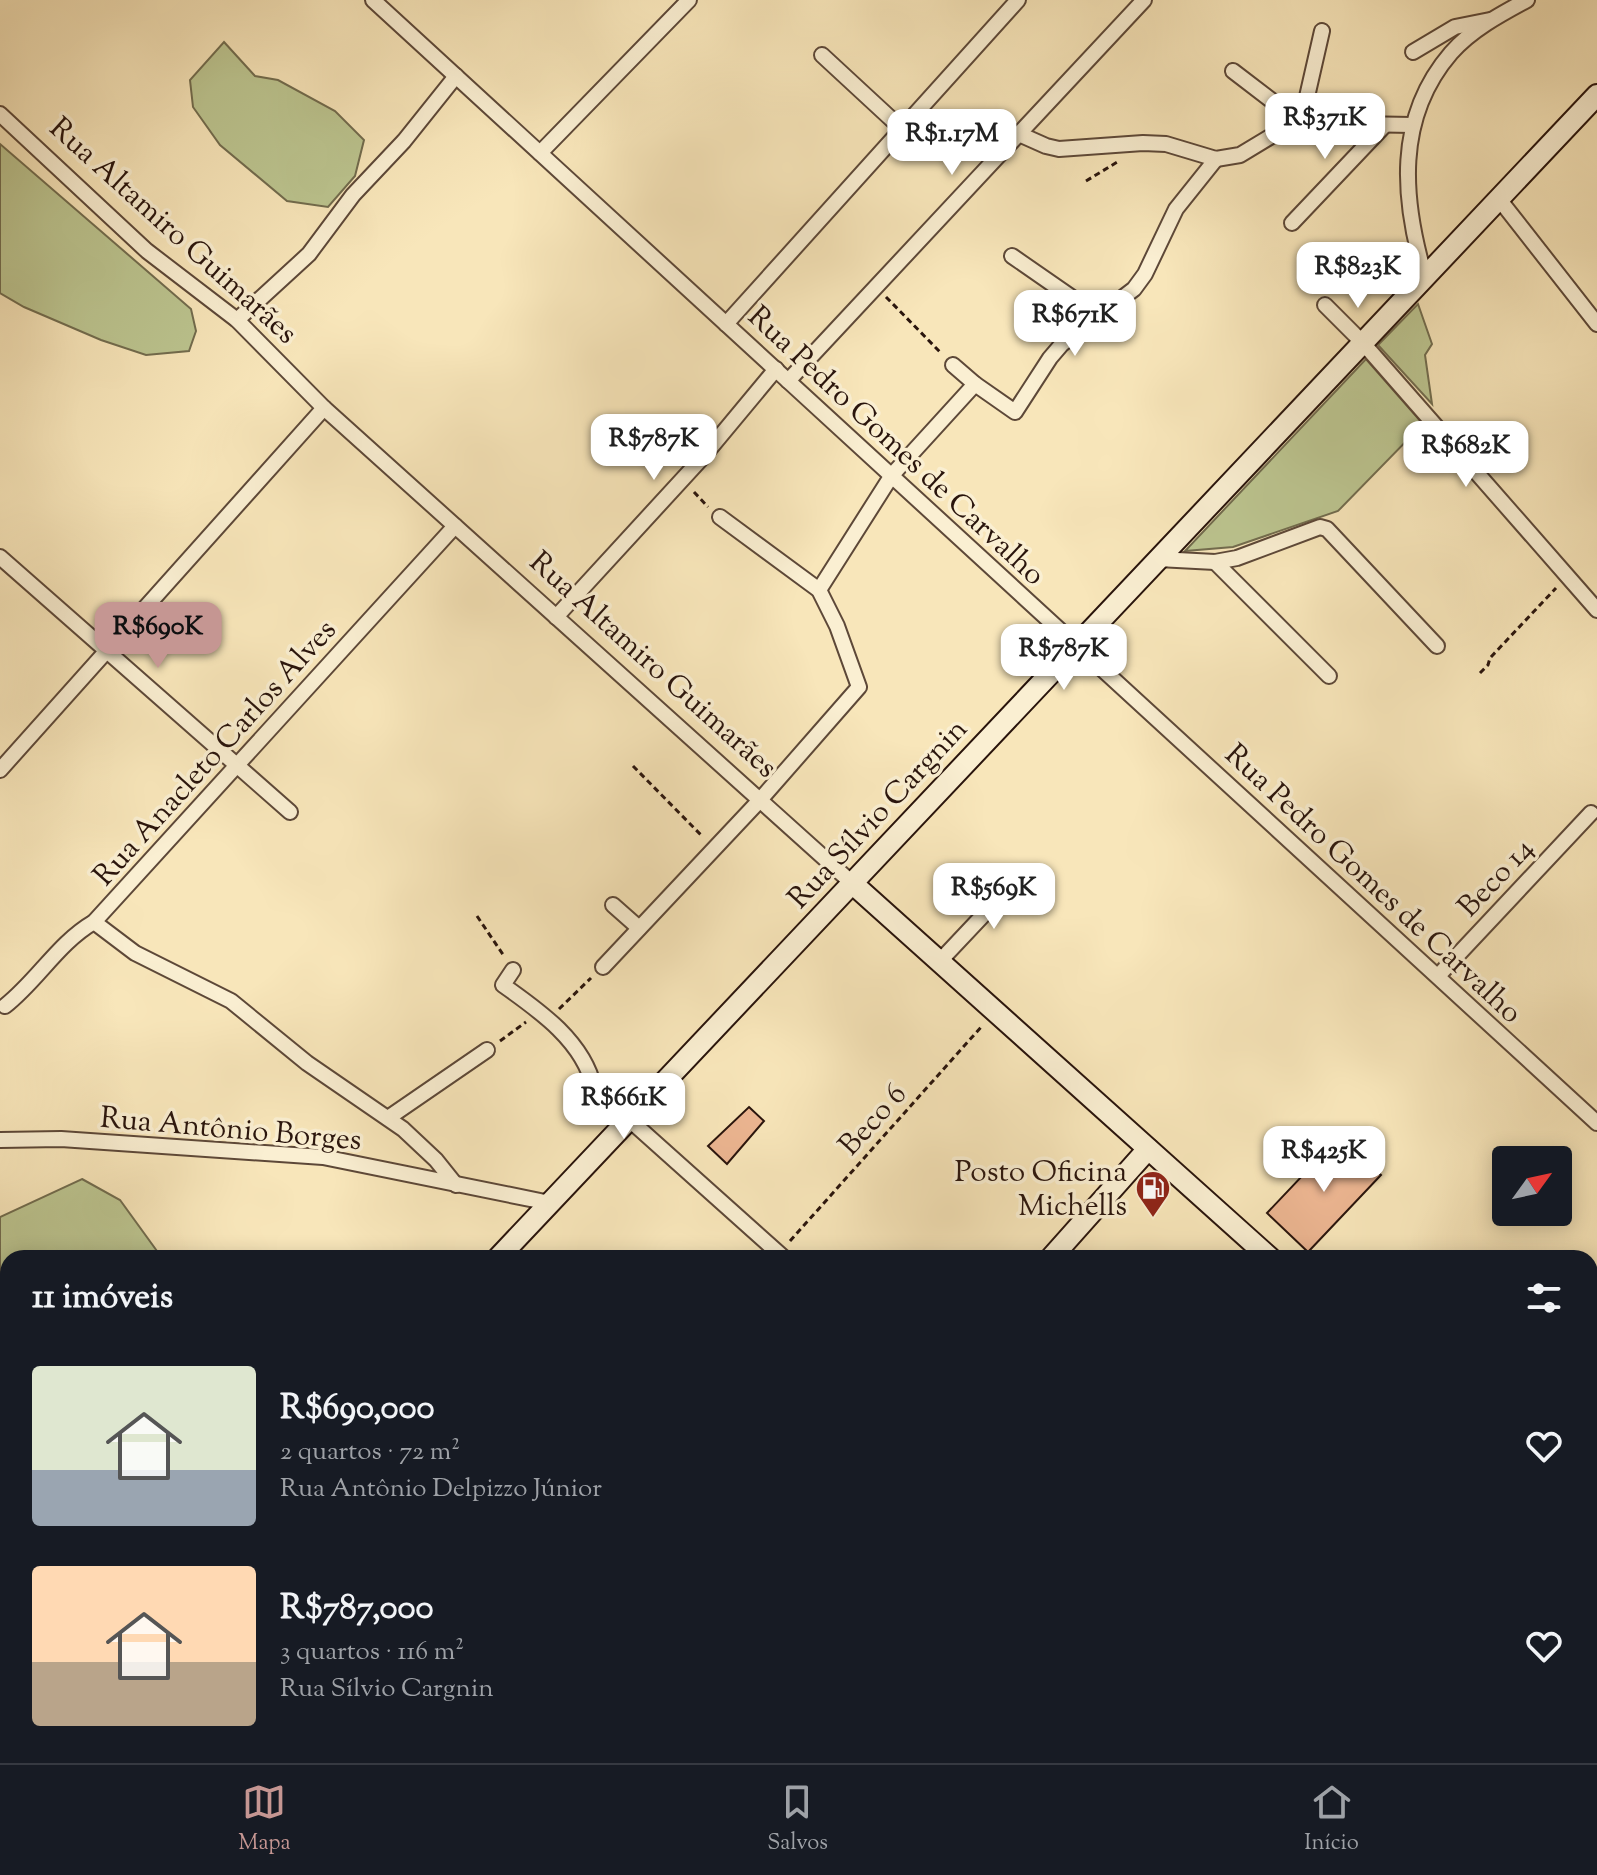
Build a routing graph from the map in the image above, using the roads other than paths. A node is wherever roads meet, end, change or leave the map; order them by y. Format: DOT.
graph roads {
  1 [pos="373,0"];
  2 [pos="689,0"];
  3 [pos="1018,0"];
  4 [pos="1144,0"];
  5 [pos="1517,2"];
  6 [pos="1494,19"];
  7 [pos="1322,31"];
  8 [pos="1413,52"];
  9 [pos="822,55"];
  10 [pos="1233,71"];
  11 [pos="456,76"];
  12 [pos="1597,95"];
  13 [pos="0,114"];
  14 [pos="1301,123"];
  15 [pos="1385,125"];
  16 [pos="1412,125"];
  17 [pos="902,129"];
  18 [pos="1019,134"];
  19 [pos="540,153"];
  20 [pos="1216,159"];
  21 [pos="1499,199"];
  22 [pos="1292,223"];
  23 [pos="1012,256"];
  24 [pos="1425,277"];
  25 [pos="1325,305"];
  26 [pos="1097,315"];
  27 [pos="237,320"];
  28 [pos="726,324"];
  29 [pos="1597,324"];
  30 [pos="1363,343"];
  31 [pos="953,365"];
  32 [pos="776,369"];
  33 [pos="788,381"];
  34 [pos="975,384"];
  35 [pos="324,408"];
  36 [pos="892,475"];
  37 [pos="720,517"];
  38 [pos="455,526"];
  39 [pos="0,557"];
  40 [pos="1158,559"];
  41 [pos="1215,562"];
  42 [pos="819,590"];
  43 [pos="1597,610"];
  44 [pos="556,617"];
  45 [pos="1077,645"];
  46 [pos="1437,646"];
  47 [pos="107,651"];
  48 [pos="1329,676"];
  49 [pos="237,765"];
  50 [pos="0,770"];
  51 [pos="760,800"];
  52 [pos="290,812"];
  53 [pos="1591,813"];
  54 [pos="1021,875"];
  55 [pos="852,883"];
  56 [pos="613,905"];
  57 [pos="94,922"];
  58 [pos="639,928"];
  59 [pos="939,962"];
  60 [pos="603,967"];
  61 [pos="513,970"];
  62 [pos="1438,976"];
  63 [pos="5,1006"];
  64 [pos="487,1050"];
  65 [pos="388,1118"];
  66 [pos="629,1120"];
  67 [pos="1597,1123"];
  68 [pos="0,1140"];
  69 [pos="1148,1149"];
  70 [pos="456,1185"];
  71 [pos="550,1203"];
  72 [pos="506,1250"];
  73 [pos="775,1250"];
  74 [pos="1058,1250"];
  75 [pos="1261,1250"];
  1 -- 11 [label="street, Rua Pedro Gomes de Carvalho"];
  2 -- 19 [label="street"];
  3 -- 17 [label="street"];
  4 -- 18 [label="street"];
  5 -- 6 [label="street"];
  6 -- 8 [label="street"];
  6 -- 16 [label="street"];
  7 -- 14 [label="street"];
  9 -- 17 [label="street"];
  10 -- 14 [label="street"];
  11 -- 19 [label="street, Rua Pedro Gomes de Carvalho"];
  11 -- 27 [label="street"];
  12 -- 21 [label="main road, Rua Sílvio Cargnin"];
  13 -- 27 [label="street, Rua Altamiro Guimarães"];
  14 -- 15 [label="street"];
  14 -- 20 [label="street"];
  15 -- 16 [label="street"];
  15 -- 22 [label="street"];
  16 -- 24 [label="street"];
  17 -- 28 [label="street"];
  18 -- 20 [label="street"];
  18 -- 33 [label="street"];
  19 -- 28 [label="street, Rua Pedro Gomes de Carvalho"];
  20 -- 26 [label="street"];
  21 -- 24 [label="main road, Rua Sílvio Cargnin"];
  21 -- 29 [label="street"];
  23 -- 26 [label="street"];
  24 -- 30 [label="main road, Rua Sílvio Cargnin"];
  25 -- 30 [label="street"];
  26 -- 34 [label="street"];
  27 -- 35 [label="street, Rua Altamiro Guimarães"];
  28 -- 32 [label="street, Rua Pedro Gomes de Carvalho"];
  30 -- 40 [label="main road, Rua Sílvio Cargnin"];
  30 -- 43 [label="street"];
  31 -- 34 [label="street"];
  32 -- 33 [label="street, Rua Pedro Gomes de Carvalho"];
  32 -- 44 [label="street"];
  33 -- 36 [label="street, Rua Pedro Gomes de Carvalho"];
  34 -- 36 [label="street"];
  35 -- 38 [label="street, Rua Altamiro Guimarães"];
  35 -- 47 [label="street"];
  36 -- 42 [label="street"];
  36 -- 45 [label="street, Rua Pedro Gomes de Carvalho"];
  37 -- 42 [label="street"];
  38 -- 44 [label="street, Rua Altamiro Guimarães"];
  38 -- 49 [label="street, Rua Anacleto Carlos Alves"];
  39 -- 47 [label="street"];
  40 -- 41 [label="street"];
  40 -- 45 [label="main road, Rua Sílvio Cargnin"];
  41 -- 46 [label="street"];
  41 -- 48 [label="street"];
  42 -- 51 [label="street"];
  44 -- 51 [label="street, Rua Altamiro Guimarães"];
  45 -- 55 [label="main road, Rua Sílvio Cargnin"];
  45 -- 62 [label="street, Rua Pedro Gomes de Carvalho"];
  47 -- 49 [label="street"];
  47 -- 50 [label="street"];
  49 -- 52 [label="street"];
  49 -- 57 [label="street, Rua Anacleto Carlos Alves"];
  51 -- 55 [label="street, Rua Altamiro Guimarães"];
  51 -- 58 [label="street"];
  53 -- 62 [label="street, Beco 14"];
  54 -- 59 [label="street"];
  55 -- 59 [label="main road, Rua Altamiro Guimarães"];
  55 -- 66 [label="main road, Rua Sílvio Cargnin"];
  56 -- 58 [label="street"];
  57 -- 63 [label="street, Rua Anacleto Carlos Alves"];
  57 -- 65 [label="street"];
  58 -- 60 [label="street"];
  59 -- 69 [label="main road, Rua Altamiro Guimarães"];
  61 -- 66 [label="street"];
  62 -- 67 [label="street, Rua Pedro Gomes de Carvalho"];
  64 -- 65 [label="street"];
  65 -- 70 [label="street"];
  66 -- 71 [label="main road, Rua Sílvio Cargnin"];
  66 -- 73 [label="street"];
  68 -- 70 [label="street, Rua Antônio Borges"];
  69 -- 74 [label="main road"];
  69 -- 75 [label="main road, Rua Altamiro Guimarães"];
  70 -- 71 [label="street, Rua Antônio Borges"];
  71 -- 72 [label="main road, Rua Sílvio Cargnin"];
}
